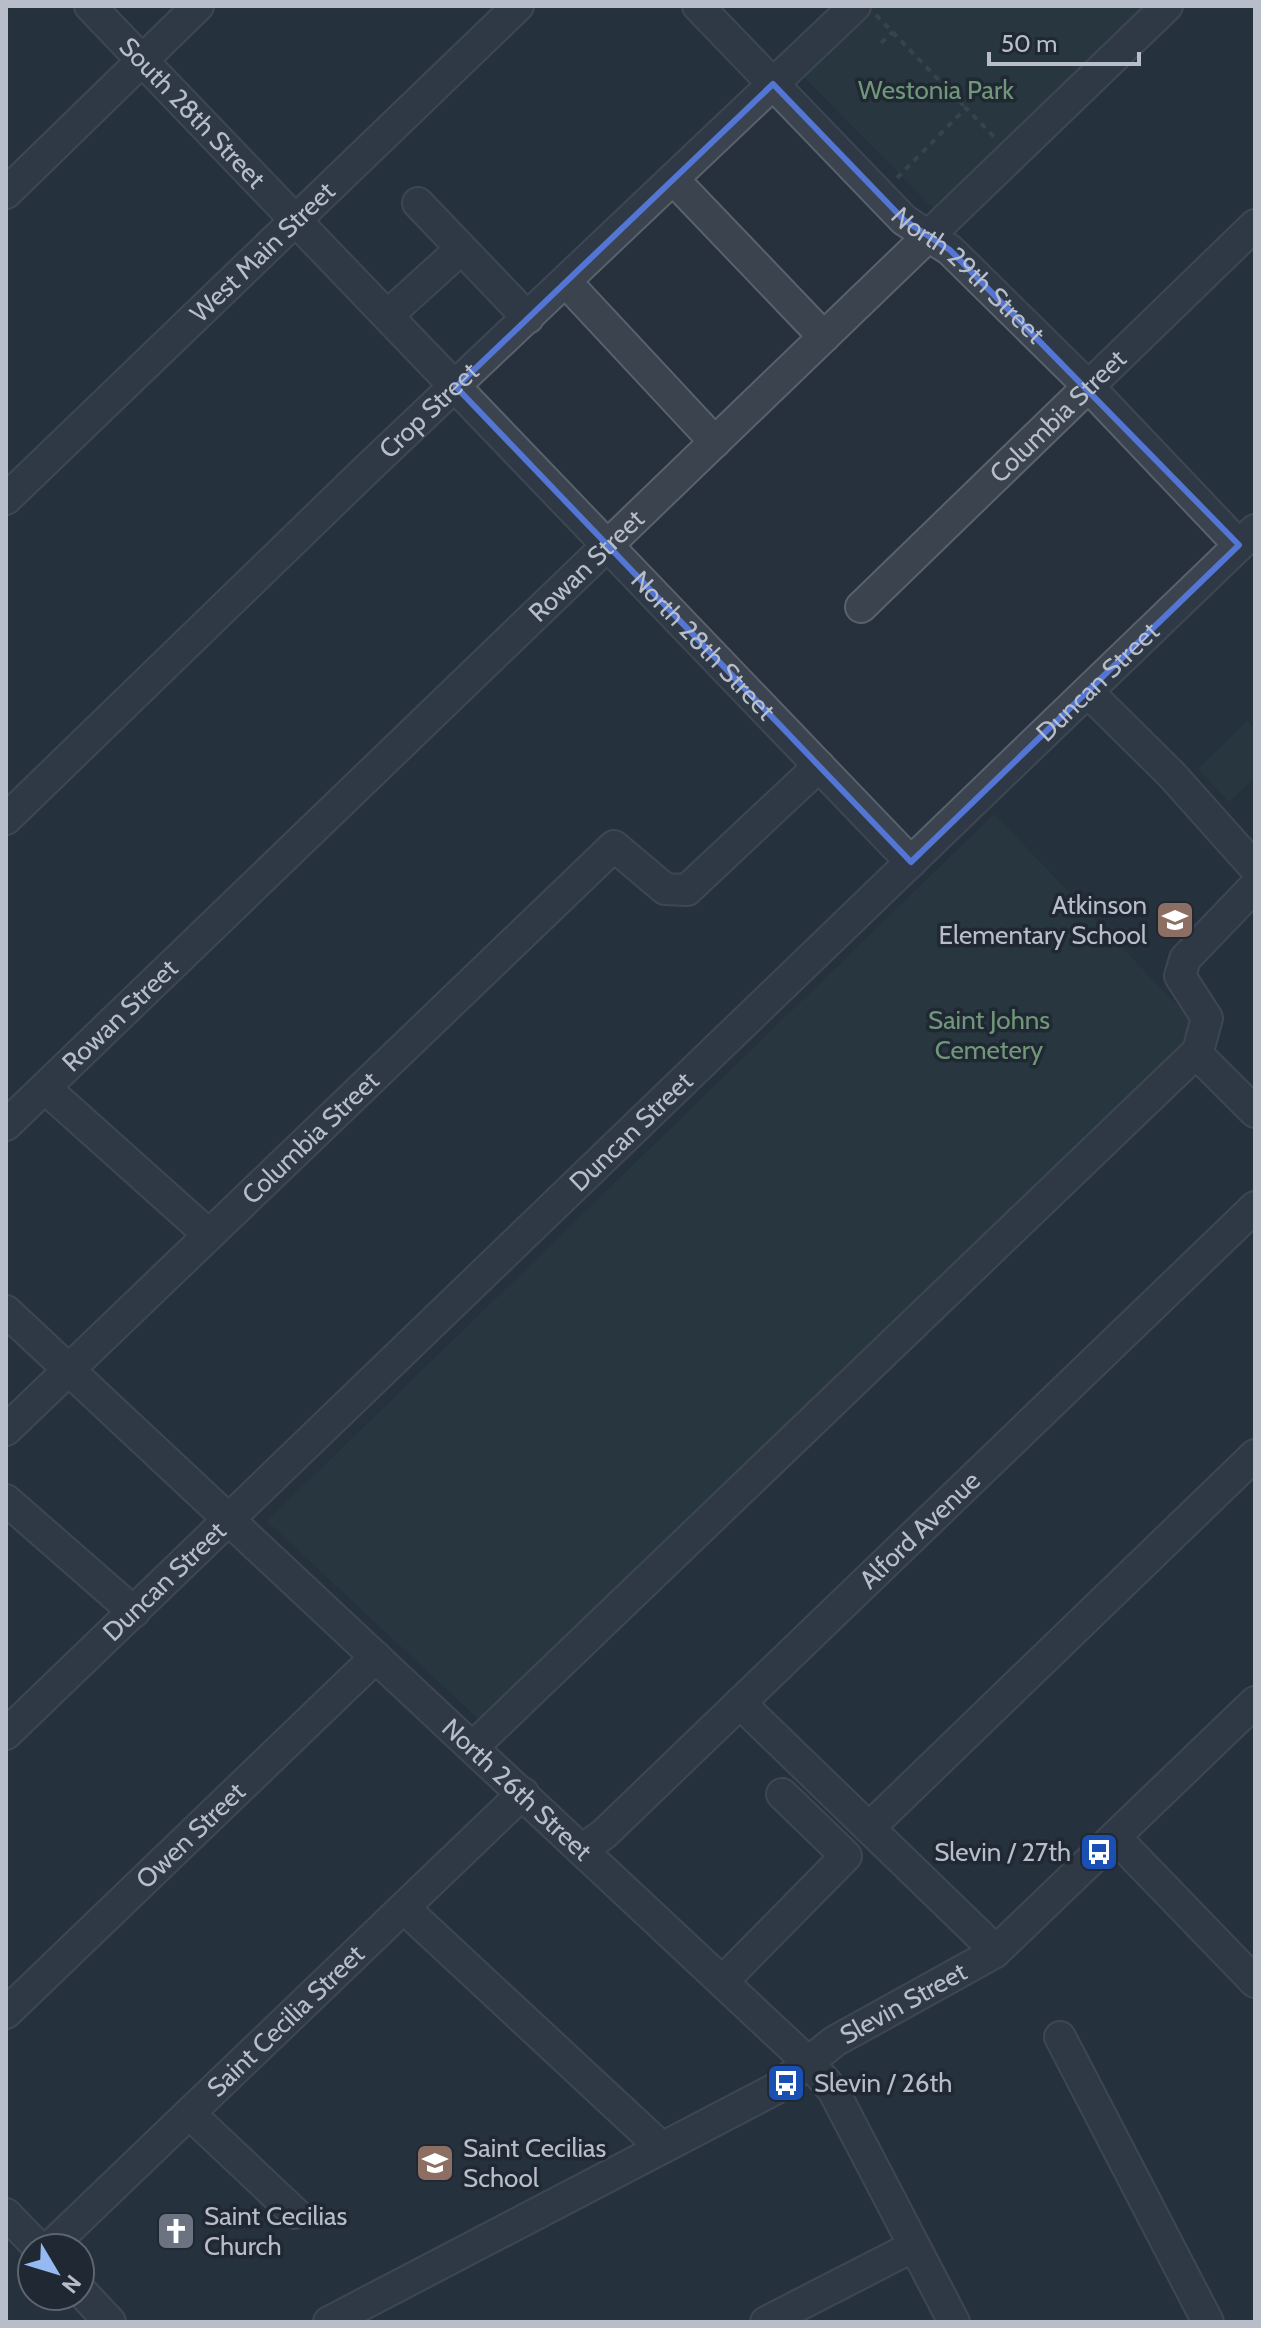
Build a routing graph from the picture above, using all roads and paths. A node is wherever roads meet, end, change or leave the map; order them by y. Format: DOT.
graph roads {
  1 [pos="90,6"];
  2 [pos="198,6"];
  3 [pos="518,6"];
  4 [pos="698,6"];
  5 [pos="855,6"];
  6 [pos="868,6"];
  7 [pos="1167,6"];
  8 [pos="893,32"];
  9 [pos="881,43"];
  10 [pos="143,59"];
  11 [pos="773,84"];
  12 [pos="966,108"];
  13 [pos="1011,155"];
  14 [pos="897,178"];
  15 [pos="673,179"];
  16 [pos="6,193"];
  17 [pos="418,203"];
  18 [pos="296,220"];
  19 [pos="1255,225"];
  20 [pos="927,235"];
  21 [pos="461,249"];
  22 [pos="566,282"];
  23 [pos="388,315"];
  24 [pos="528,318"];
  25 [pos="824,337"];
  26 [pos="1087,385"];
  27 [pos="456,387"];
  28 [pos="715,442"];
  29 [pos="6,499"];
  30 [pos="1247,537"];
  31 [pos="608,546"];
  32 [pos="861,607"];
  33 [pos="1088,692"];
  34 [pos="819,766"];
  35 [pos="6,819"];
  36 [pos="911,862"];
  37 [pos="1255,868"];
  38 [pos="1255,886"];
  39 [pos="1198,1051"];
  40 [pos="45,1088"];
  41 [pos="1255,1112"];
  42 [pos="6,1125"];
  43 [pos="1255,1207"];
  44 [pos="209,1235"];
  45 [pos="6,1311"];
  46 [pos="69,1370"];
  47 [pos="6,1430"];
  48 [pos="1255,1455"];
  49 [pos="6,1500"];
  50 [pos="228,1519"];
  51 [pos="134,1612"];
  52 [pos="376,1657"];
  53 [pos="740,1703"];
  54 [pos="1252,1712"];
  55 [pos="6,1734"];
  56 [pos="473,1747"];
  57 [pos="523,1793"];
  58 [pos="782,1794"];
  59 [pos="871,1826"];
  60 [pos="1115,1837"];
  61 [pos="583,1849"];
  62 [pos="404,1908"];
  63 [pos="996,1951"];
  64 [pos="723,1981"];
  65 [pos="1255,1982"];
  66 [pos="6,2013"];
  67 [pos="1060,2037"];
  68 [pos="809,2063"];
  69 [pos="190,2114"];
  70 [pos="662,2148"];
  71 [pos="295,2213"];
  72 [pos="6,2214"];
  73 [pos="23,2232"];
  74 [pos="66,2232"];
  75 [pos="914,2246"];
  76 [pos="96,2307"];
  77 [pos="110,2322"];
  78 [pos="329,2322"];
  79 [pos="766,2322"];
  80 [pos="954,2322"];
  81 [pos="1208,2322"];
  1 -- 10 [label="street, South 28th Street"];
  2 -- 10 [label="street"];
  3 -- 18 [label="street, West Main Street"];
  4 -- 11 [label="street, North 29th Street"];
  5 -- 11 [label="street, Crop Street"];
  6 -- 8 [label="path"];
  7 -- 13 [label="street, Rowan Street"];
  8 -- 9 [label="path"];
  8 -- 12 [label="path"];
  10 -- 16 [label="street"];
  10 -- 18 [label="street, South 28th Street"];
  11 -- 15 [label="street, Crop Street"];
  11 -- 20 [label="street, North 29th Street"];
  12 -- 13 [label="path"];
  12 -- 14 [label="path"];
  13 -- 20 [label="street, Rowan Street"];
  15 -- 22 [label="street, Crop Street"];
  15 -- 25 [label="street"];
  17 -- 21 [label="street"];
  18 -- 23 [label="street, North 28th Street"];
  18 -- 29 [label="street, West Main Street"];
  19 -- 26 [label="street, Columbia Street"];
  20 -- 25 [label="street, Rowan Street"];
  20 -- 26 [label="street, North 29th Street"];
  21 -- 23 [label="street"];
  21 -- 24 [label="street"];
  22 -- 24 [label="street, Crop Street"];
  22 -- 28 [label="street"];
  23 -- 27 [label="street, North 28th Street"];
  24 -- 27 [label="street, Crop Street"];
  25 -- 28 [label="street, Rowan Street"];
  26 -- 30 [label="street, North 29th Street"];
  26 -- 32 [label="street, Columbia Street"];
  27 -- 31 [label="street, North 28th Street"];
  27 -- 35 [label="street, Crop Street"];
  28 -- 31 [label="street, Rowan Street"];
  30 -- 33 [label="street, Duncan Street"];
  31 -- 34 [label="street, North 28th Street"];
  31 -- 40 [label="street, Rowan Street"];
  33 -- 36 [label="street, Duncan Street"];
  33 -- 37 [label="street"];
  34 -- 36 [label="street, North 28th Street"];
  34 -- 44 [label="street, Columbia Street"];
  36 -- 50 [label="street, Duncan Street"];
  38 -- 39 [label="street"];
  39 -- 41 [label="street"];
  39 -- 56 [label="street"];
  40 -- 42 [label="street, Rowan Street"];
  40 -- 44 [label="street"];
  43 -- 53 [label="street, Alford Avenue"];
  44 -- 46 [label="street, Columbia Street"];
  45 -- 46 [label="street, North 26th Street"];
  46 -- 47 [label="street, Columbia Street"];
  46 -- 50 [label="street, North 26th Street"];
  48 -- 59 [label="street"];
  49 -- 51 [label="street"];
  50 -- 51 [label="street, Duncan Street"];
  50 -- 52 [label="street, North 26th Street"];
  51 -- 55 [label="street, Duncan Street"];
  52 -- 56 [label="street, North 26th Street"];
  52 -- 66 [label="street, Owen Street"];
  53 -- 59 [label="street"];
  53 -- 61 [label="street, Alford Avenue"];
  54 -- 60 [label="street, Slevin Street"];
  56 -- 57 [label="street, North 26th Street"];
  57 -- 61 [label="street, North 26th Street"];
  57 -- 62 [label="street, Saint Cecilia Street"];
  58 -- 64 [label="street"];
  59 -- 63 [label="street"];
  60 -- 63 [label="street, Slevin Street"];
  60 -- 65 [label="street"];
  61 -- 64 [label="street, North 26th Street"];
  62 -- 69 [label="street, Saint Cecilia Street"];
  62 -- 70 [label="street"];
  63 -- 68 [label="street, Slevin Street"];
  64 -- 68 [label="street, North 26th Street"];
  67 -- 81 [label="street"];
  68 -- 70 [label="street, Slevin Street"];
  68 -- 75 [label="street, North 26th Street"];
  69 -- 71 [label="street"];
  69 -- 74 [label="street, Saint Cecilia Street"];
  70 -- 78 [label="street, Slevin Street"];
  72 -- 73 [label="street"];
  75 -- 79 [label="street"];
  75 -- 80 [label="street, North 26th Street"];
  76 -- 77 [label="street"];
}
